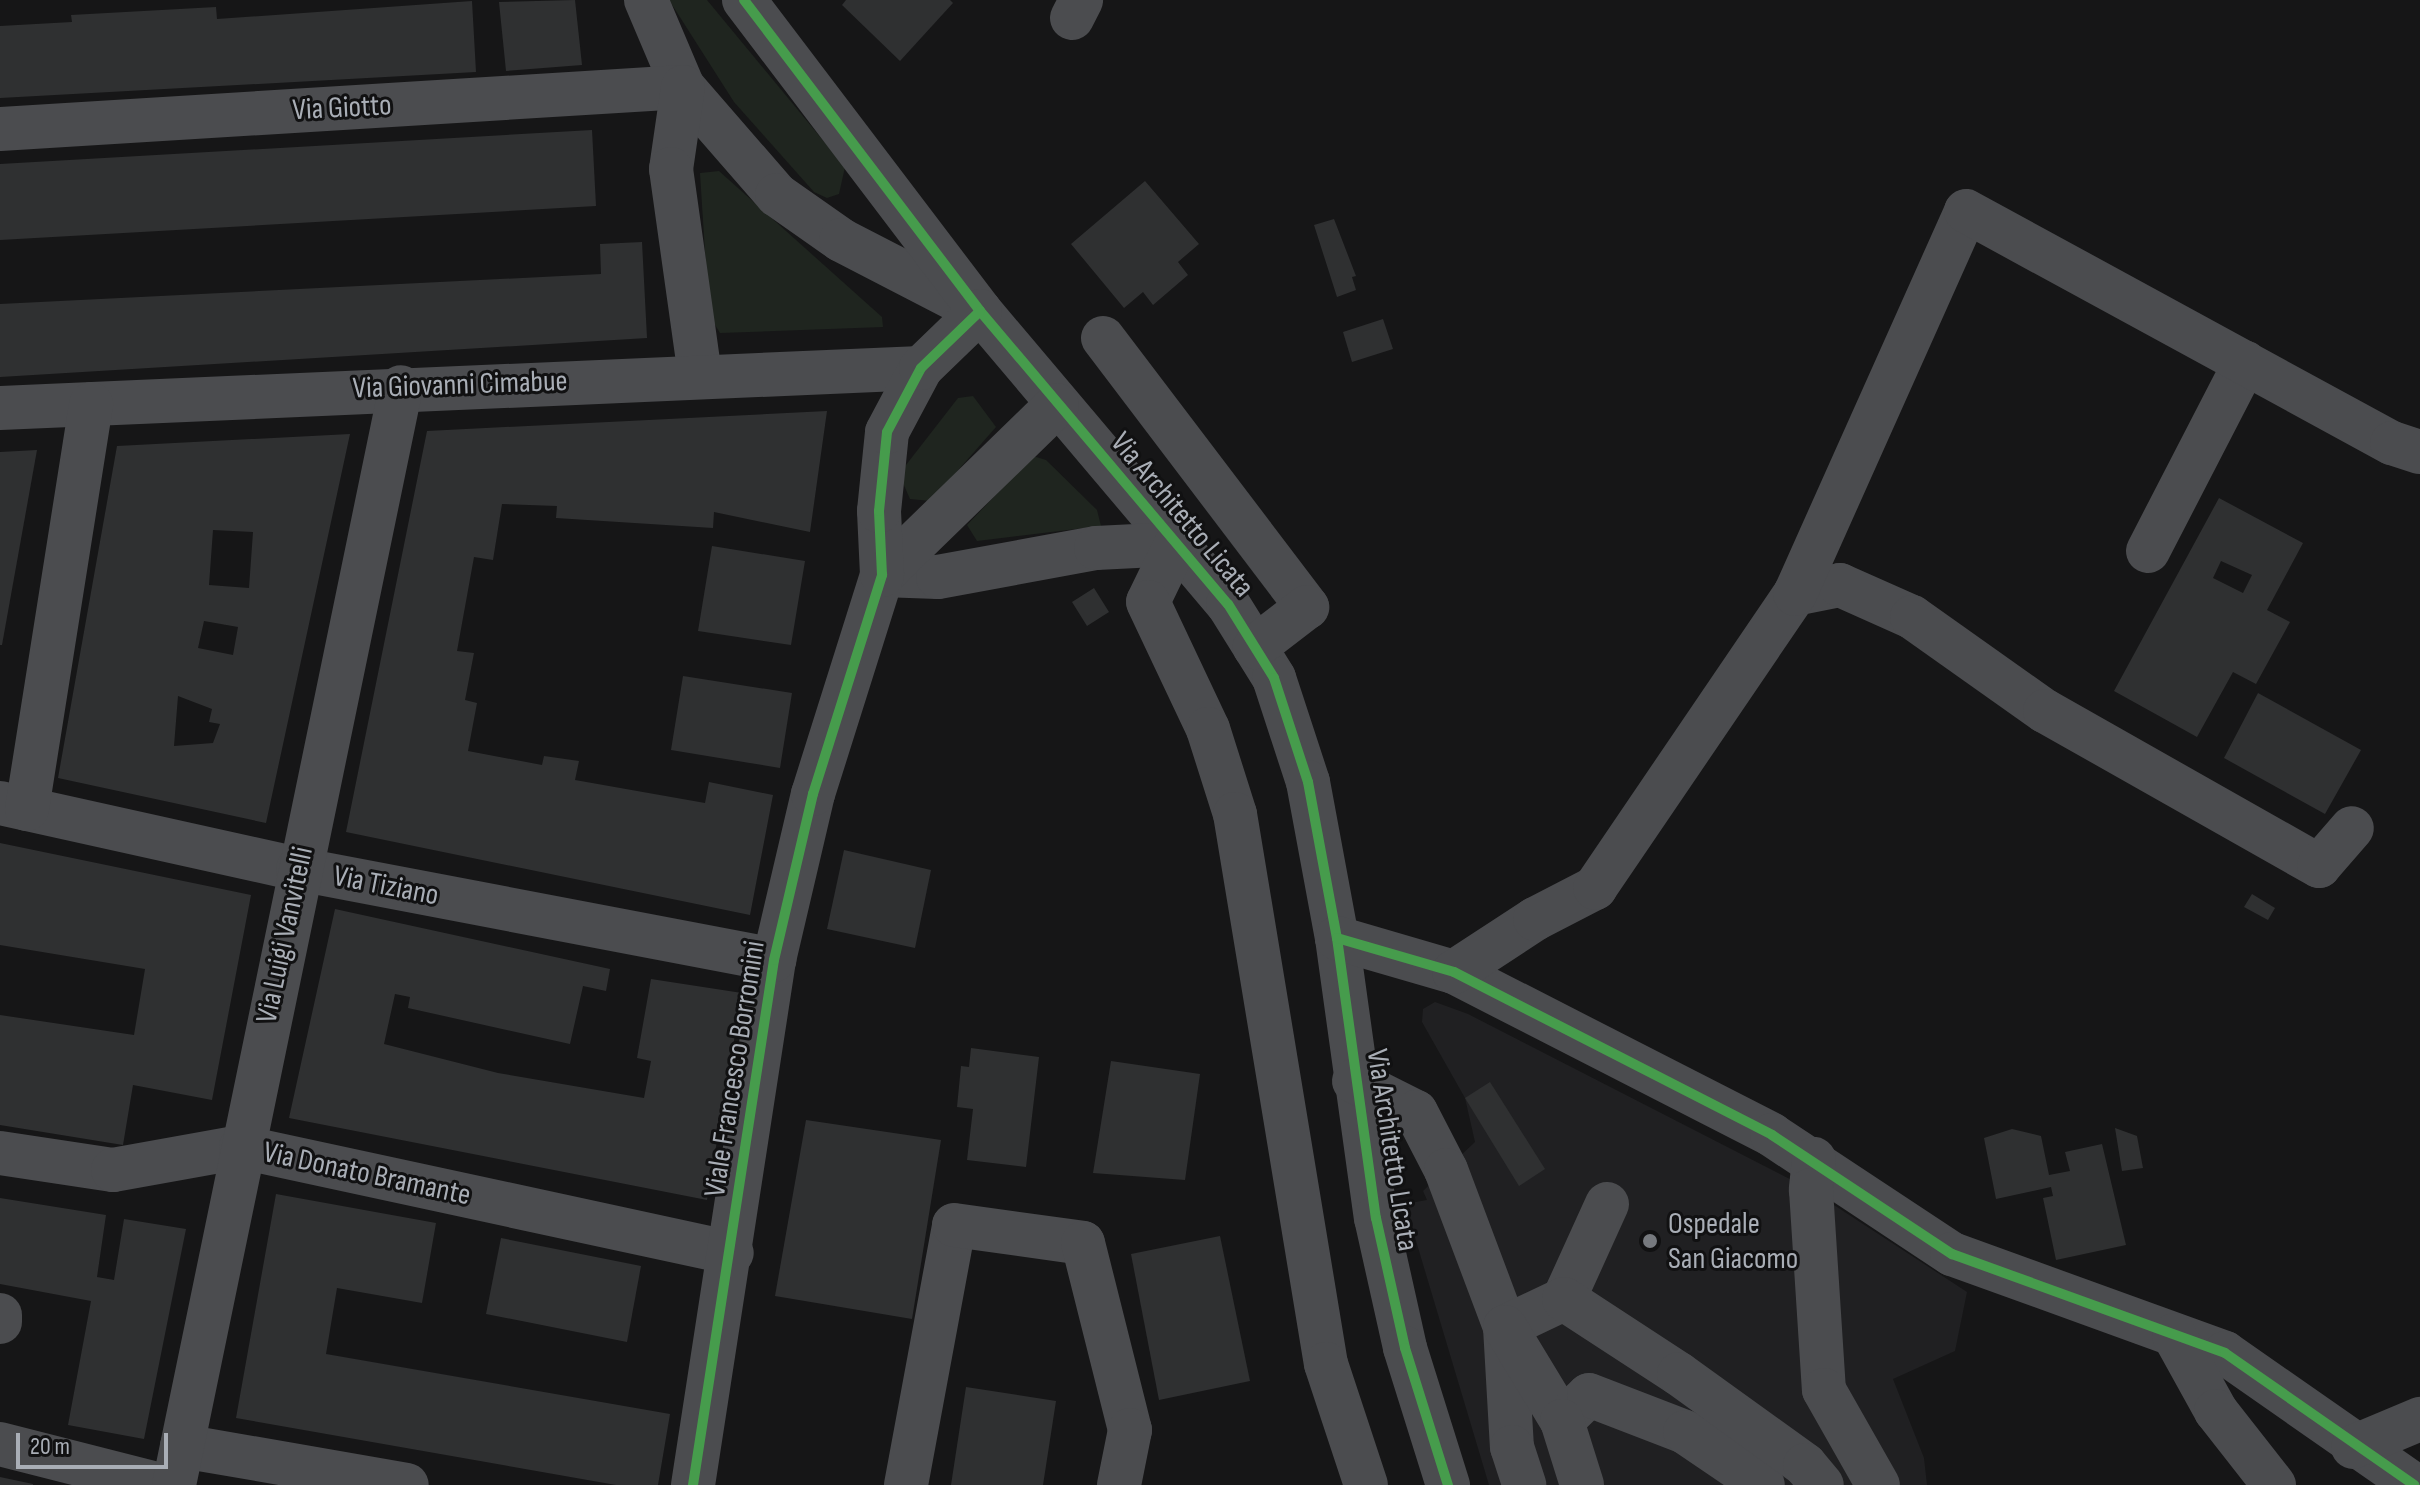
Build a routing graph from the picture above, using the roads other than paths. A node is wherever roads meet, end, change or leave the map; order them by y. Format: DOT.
graph roads {
  1 [pos="646,0"];
  2 [pos="744,0"];
  3 [pos="683,87"];
  4 [pos="0,129"];
  5 [pos="980,311"];
  6 [pos="1103,338"];
  7 [pos="2245,363"];
  8 [pos="921,368"];
  9 [pos="700,375"];
  10 [pos="401,387"];
  11 [pos="91,404"];
  12 [pos="1057,405"];
  13 [pos="0,408"];
  14 [pos="2420,452"];
  15 [pos="1176,544"];
  16 [pos="2148,551"];
  17 [pos="882,575"];
  18 [pos="1795,594"];
  19 [pos="1255,647"];
  20 [pos="13,806"];
  21 [pos="2352,828"];
  22 [pos="298,869"];
  23 [pos="1337,938"];
  24 [pos="774,960"];
  25 [pos="1454,972"];
  26 [pos="1354,1081"];
  27 [pos="241,1147"];
  28 [pos="0,1153"];
  29 [pos="1814,1159"];
  30 [pos="1607,1204"];
  31 [pos="732,1253"];
  32 [pos="1564,1299"];
  33 [pos="0,1315"];
  34 [pos="0,1322"];
  35 [pos="1505,1327"];
  36 [pos="2174,1335"];
  37 [pos="2420,1419"];
  38 [pos="1562,1421"];
  39 [pos="0,1444"];
  40 [pos="2353,1447"];
  41 [pos="178,1466"];
  42 [pos="161,1485"];
  43 [pos="407,1485"];
  44 [pos="693,1485"];
  45 [pos="906,1485"];
  46 [pos="1119,1485"];
  47 [pos="1366,1485"];
  48 [pos="1448,1485"];
  49 [pos="1524,1485"];
  50 [pos="1582,1485"];
  51 [pos="1763,1485"];
  52 [pos="1822,1485"];
  53 [pos="1878,1485"];
  54 [pos="2274,1485"];
  55 [pos="2414,1485"];
  1 -- 3 [label="street"];
  2 -- 5 [label="street, Via Architetto Licata"];
  3 -- 4 [label="street, Via Giotto"];
  3 -- 5 [label="street"];
  3 -- 9 [label="street"];
  5 -- 8 [label="street"];
  5 -- 12 [label="street, Via Architetto Licata"];
  6 -- 19 [label="street"];
  7 -- 14 [label="street"];
  7 -- 16 [label="street"];
  7 -- 18 [label="street"];
  8 -- 9 [label="street, Via Giovanni Cimabue"];
  8 -- 17 [label="street"];
  9 -- 10 [label="street, Via Giovanni Cimabue"];
  10 -- 11 [label="street, Via Giovanni Cimabue"];
  10 -- 22 [label="street, Via Luigi Vanvitelli"];
  11 -- 13 [label="street, Via Giovanni Cimabue"];
  11 -- 20 [label="street"];
  12 -- 15 [label="street, Via Architetto Licata"];
  12 -- 17 [label="street"];
  15 -- 17 [label="street"];
  15 -- 19 [label="street, Via Architetto Licata"];
  15 -- 47 [label="street"];
  17 -- 24 [label="street, Viale Francesco Borromini"];
  18 -- 21 [label="street"];
  18 -- 25 [label="street"];
  19 -- 23 [label="street, Via Architetto Licata"];
  20 -- 22 [label="street, Via Tiziano"];
  22 -- 24 [label="street, Via Tiziano"];
  22 -- 27 [label="street, Via Luigi Vanvitelli"];
  23 -- 25 [label="street"];
  23 -- 26 [label="street, Via Architetto Licata"];
  24 -- 31 [label="street, Viale Francesco Borromini"];
  25 -- 29 [label="street"];
  26 -- 35 [label="street"];
  26 -- 48 [label="street, Via Architetto Licata"];
  27 -- 28 [label="street, Via Donato Bramante"];
  27 -- 31 [label="street, Via Donato Bramante"];
  27 -- 41 [label="street, Via Luigi Vanvitelli"];
  29 -- 36 [label="street"];
  29 -- 53 [label="street"];
  30 -- 32 [label="street"];
  31 -- 44 [label="street, Viale Francesco Borromini"];
  32 -- 35 [label="street"];
  32 -- 52 [label="street"];
  33 -- 34 [label="street"];
  35 -- 38 [label="street"];
  35 -- 49 [label="street"];
  36 -- 40 [label="street"];
  36 -- 54 [label="street"];
  37 -- 40 [label="street"];
  38 -- 50 [label="street"];
  38 -- 51 [label="street"];
  39 -- 42 [label="street"];
  40 -- 55 [label="street"];
  41 -- 43 [label="street"];
  45 -- 46 [label="street"];
}
